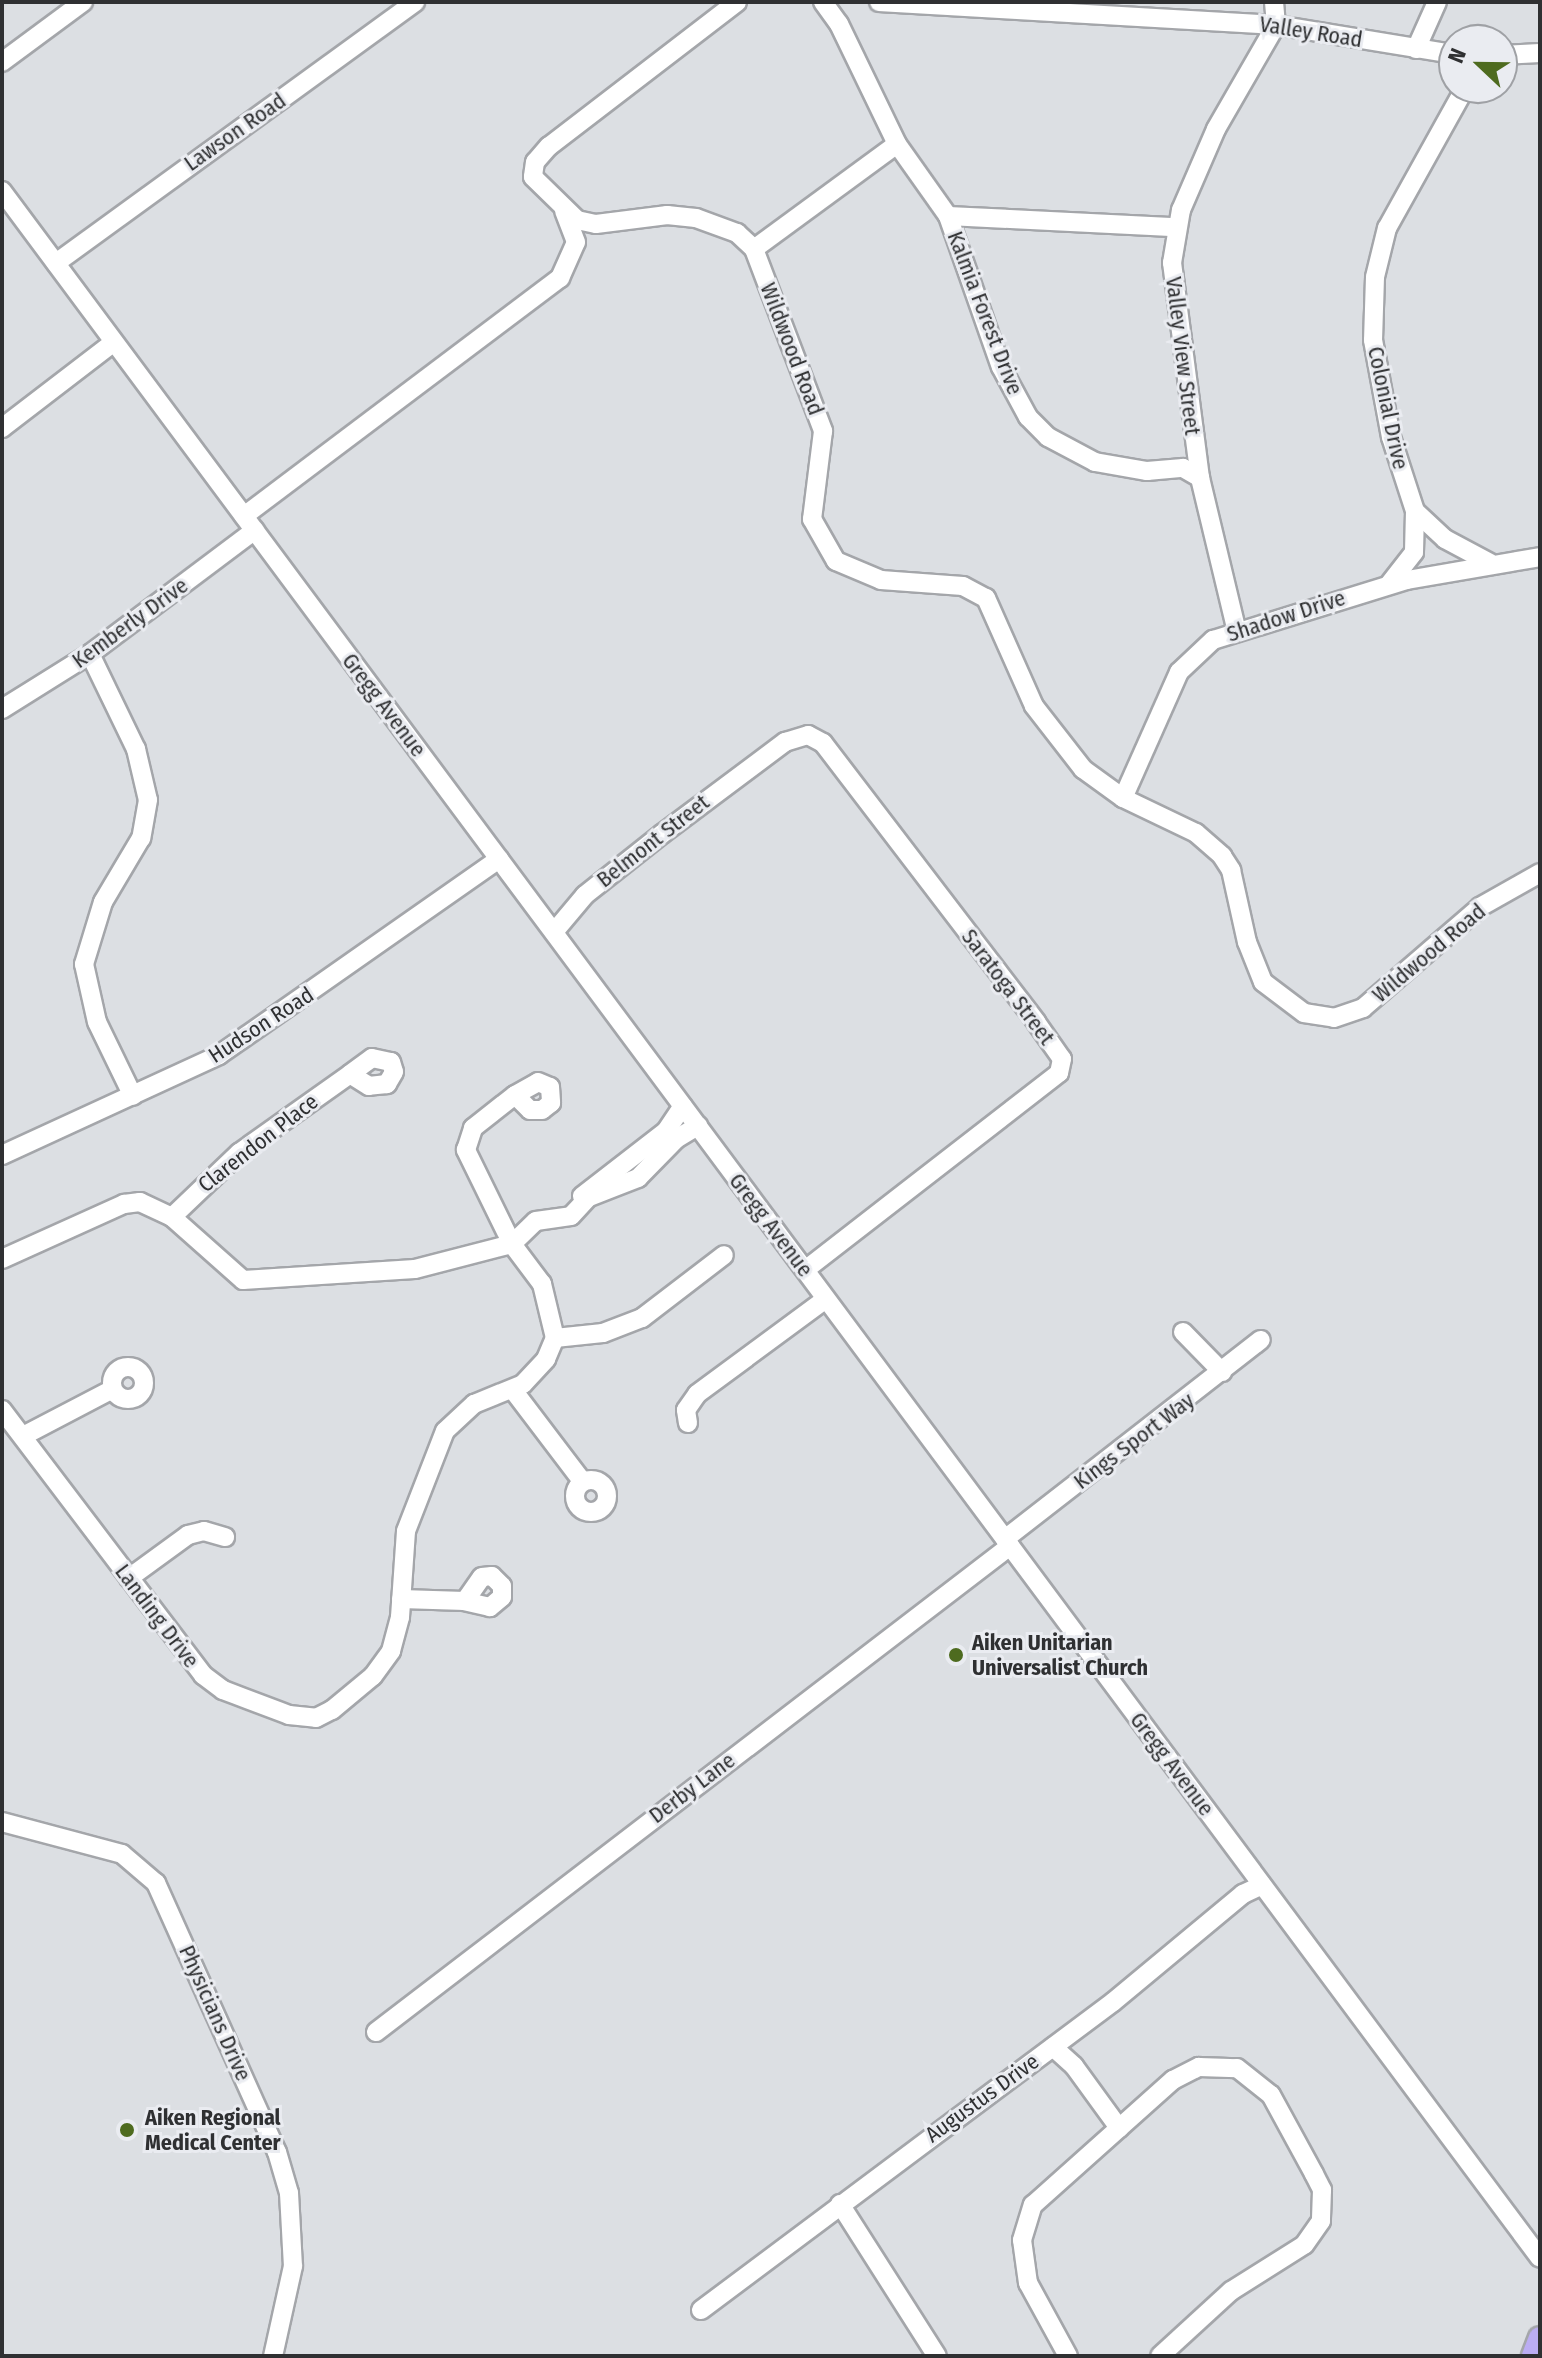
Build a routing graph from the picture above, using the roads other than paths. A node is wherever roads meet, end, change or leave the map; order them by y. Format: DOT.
graph roads {
  1 [pos="83,2"];
  2 [pos="415,2"];
  3 [pos="737,2"];
  4 [pos="847,2"];
  5 [pos="879,2"];
  6 [pos="1274,2"];
  7 [pos="1437,2"];
  8 [pos="824,3"];
  9 [pos="980,3"];
  10 [pos="1276,25"];
  11 [pos="1416,49"];
  12 [pos="1438,52"];
  13 [pos="1540,53"];
  14 [pos="1518,54"];
  15 [pos="2,62"];
  16 [pos="1456,104"];
  17 [pos="897,144"];
  18 [pos="2,191"];
  19 [pos="562,209"];
  20 [pos="948,216"];
  21 [pos="1176,227"];
  22 [pos="754,249"];
  23 [pos="56,263"];
  24 [pos="114,342"];
  25 [pos="2,428"];
  26 [pos="1200,478"];
  27 [pos="1415,511"];
  28 [pos="249,523"];
  29 [pos="1540,557"];
  30 [pos="1490,563"];
  31 [pos="1388,585"];
  32 [pos="1237,632"];
  33 [pos="90,654"];
  34 [pos="2,709"];
  35 [pos="761,759"];
  36 [pos="1123,798"];
  37 [pos="499,859"];
  38 [pos="1540,873"];
  39 [pos="554,932"];
  40 [pos="350,1074"];
  41 [pos="515,1095"];
  42 [pos="133,1096"];
  43 [pos="683,1106"];
  44 [pos="698,1126"];
  45 [pos="2,1155"];
  46 [pos="571,1216"];
  47 [pos="172,1217"];
  48 [pos="512,1244"];
  49 [pos="724,1255"];
  50 [pos="2,1259"];
  51 [pos="805,1270"];
  52 [pos="826,1299"];
  53 [pos="1183,1332"];
  54 [pos="555,1338"];
  55 [pos="1261,1340"];
  56 [pos="1222,1372"];
  57 [pos="111,1390"];
  58 [pos="513,1390"];
  59 [pos="2,1410"];
  60 [pos="688,1423"];
  61 [pos="23,1436"];
  62 [pos="582,1481"];
  63 [pos="225,1537"];
  64 [pos="1007,1543"];
  65 [pos="129,1578"];
  66 [pos="401,1599"];
  67 [pos="465,1601"];
  68 [pos="2,1822"];
  69 [pos="1262,1885"];
  70 [pos="376,2032"];
  71 [pos="1053,2047"];
  72 [pos="1119,2128"];
  73 [pos="840,2204"];
  74 [pos="1540,2258"];
  75 [pos="701,2310"];
  76 [pos="1540,2338"];
  77 [pos="933,2355"];
  78 [pos="273,2356"];
  79 [pos="1068,2356"];
  80 [pos="1160,2356"];
  81 [pos="1533,2356"];
  1 -- 15 [label="street"];
  2 -- 23 [label="street, Lawson Road"];
  3 -- 19 [label="street"];
  4 -- 8 [label="street"];
  5 -- 9 [label="street, Valley Road"];
  6 -- 10 [label="street"];
  7 -- 11 [label="street"];
  8 -- 17 [label="street, Kalmia Forest Drive"];
  9 -- 10 [label="street, Valley Road"];
  10 -- 11 [label="street, Valley Road"];
  10 -- 21 [label="street, Valley View Street"];
  11 -- 12 [label="street, Valley Road"];
  13 -- 14 [label="street"];
  16 -- 27 [label="street, Colonial Drive"];
  17 -- 20 [label="street, Kalmia Forest Drive"];
  17 -- 22 [label="street"];
  18 -- 23 [label="street, Gregg Avenue"];
  19 -- 22 [label="street"];
  19 -- 28 [label="street"];
  20 -- 21 [label="street"];
  20 -- 26 [label="street, Kalmia Forest Drive"];
  21 -- 26 [label="street, Valley View Street"];
  22 -- 36 [label="street, Wildwood Road"];
  23 -- 24 [label="street, Gregg Avenue"];
  24 -- 25 [label="street"];
  24 -- 28 [label="street, Gregg Avenue"];
  26 -- 32 [label="street, Valley View Street"];
  27 -- 30 [label="street"];
  27 -- 31 [label="street"];
  28 -- 33 [label="street, Kemberly Drive"];
  28 -- 37 [label="street, Gregg Avenue"];
  29 -- 30 [label="street, Shadow Drive"];
  30 -- 31 [label="street, Shadow Drive"];
  31 -- 32 [label="street, Shadow Drive"];
  32 -- 36 [label="street, Shadow Drive"];
  33 -- 34 [label="street, Kemberly Drive"];
  33 -- 42 [label="street"];
  35 -- 39 [label="street, Belmont Street"];
  35 -- 51 [label="street, Saratoga Street"];
  36 -- 38 [label="street, Wildwood Road"];
  37 -- 39 [label="street, Gregg Avenue"];
  37 -- 42 [label="street, Hudson Road"];
  39 -- 43 [label="street, Gregg Avenue"];
  40 -- 47 [label="street, Clarendon Place"];
  41 -- 48 [label="street"];
  42 -- 45 [label="street, Hudson Road"];
  43 -- 44 [label="street, Gregg Avenue"];
  43 -- 46 [label="street"];
  44 -- 46 [label="street"];
  44 -- 51 [label="street, Gregg Avenue"];
  46 -- 48 [label="street"];
  47 -- 48 [label="street"];
  47 -- 50 [label="street"];
  48 -- 54 [label="street"];
  49 -- 54 [label="street"];
  51 -- 52 [label="street, Gregg Avenue"];
  52 -- 60 [label="street"];
  52 -- 64 [label="street, Gregg Avenue"];
  53 -- 56 [label="street"];
  54 -- 58 [label="street, Landing Drive"];
  55 -- 56 [label="street, Kings Sport Way"];
  56 -- 64 [label="street, Kings Sport Way"];
  57 -- 61 [label="street"];
  58 -- 62 [label="street"];
  58 -- 66 [label="street, Landing Drive"];
  59 -- 61 [label="street, Landing Drive"];
  61 -- 65 [label="street, Landing Drive"];
  63 -- 65 [label="street"];
  64 -- 69 [label="street, Gregg Avenue"];
  64 -- 70 [label="street, Derby Lane"];
  65 -- 66 [label="street, Landing Drive"];
  66 -- 67 [label="street"];
  68 -- 78 [label="street, Physicians Drive"];
  69 -- 71 [label="street, Augustus Drive"];
  69 -- 74 [label="street, Gregg Avenue"];
  71 -- 72 [label="street"];
  71 -- 73 [label="street, Augustus Drive"];
  72 -- 79 [label="street"];
  72 -- 80 [label="street"];
  73 -- 75 [label="street, Augustus Drive"];
  73 -- 77 [label="street"];
  76 -- 81 [label="main road"];
}
